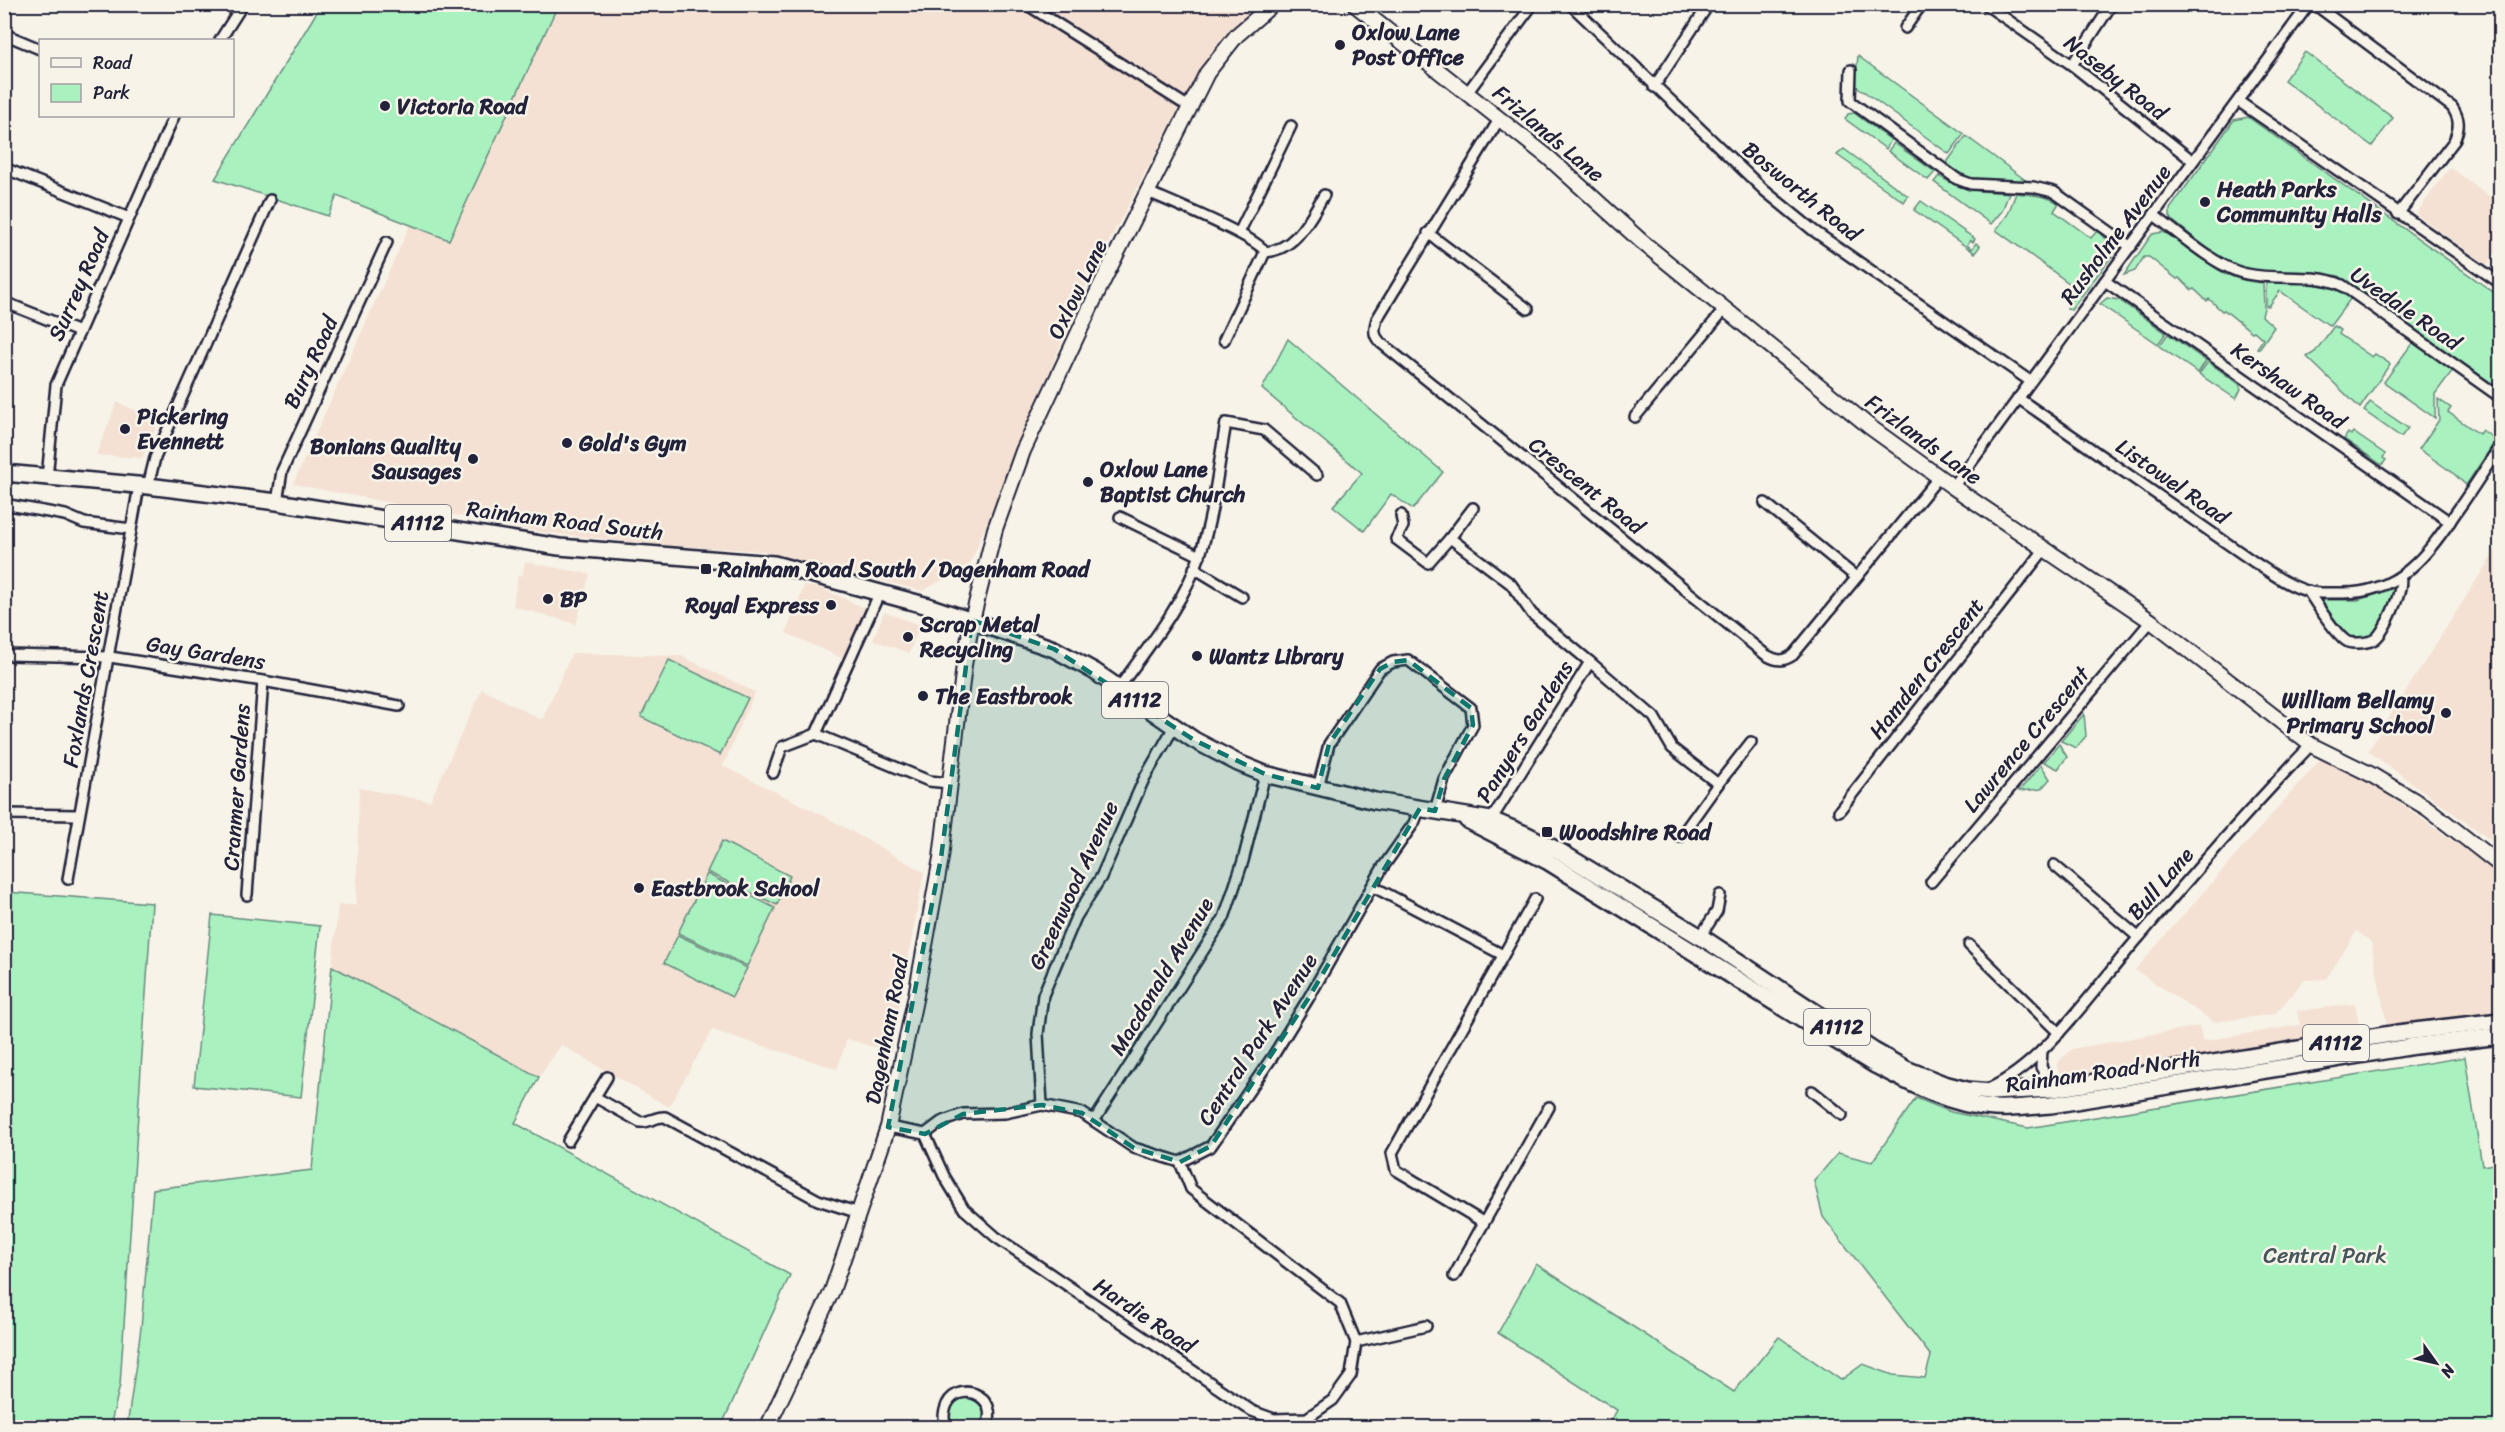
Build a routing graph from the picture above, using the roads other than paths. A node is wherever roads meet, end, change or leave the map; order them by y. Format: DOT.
graph roads {
  1 [pos="243,4"];
  2 [pos="1026,4"];
  3 [pos="1273,4"];
  4 [pos="1354,4"];
  5 [pos="1533,4"];
  6 [pos="1570,4"];
  7 [pos="1709,4"];
  8 [pos="1922,4"];
  9 [pos="1985,4"];
  10 [pos="2112,4"];
  11 [pos="2309,4"];
  12 [pos="2314,4"];
  13 [pos="1905,28"];
  14 [pos="4,34"];
  15 [pos="221,39"];
  16 [pos="39,49"];
  17 [pos="2072,65"];
  18 [pos="1851,70"];
  19 [pos="1654,87"];
  20 [pos="1467,93"];
  21 [pos="2238,101"];
  22 [pos="1189,107"];
  23 [pos="174,117"];
  24 [pos="1500,118"];
  25 [pos="1291,126"];
  26 [pos="2193,161"];
  27 [pos="4,168"];
  28 [pos="1148,192"];
  29 [pos="1324,195"];
  30 [pos="270,200"];
  31 [pos="2398,214"];
  32 [pos="2154,215"];
  33 [pos="129,218"];
  34 [pos="1239,233"];
  35 [pos="1428,233"];
  36 [pos="387,242"];
  37 [pos="2130,247"];
  38 [pos="1265,252"];
  39 [pos="2105,281"];
  40 [pos="2500,283"];
  41 [pos="4,302"];
  42 [pos="1528,309"];
  43 [pos="1724,310"];
  44 [pos="79,332"];
  45 [pos="1224,340"];
  46 [pos="2030,381"];
  47 [pos="2500,397"];
  48 [pos="2018,398"];
  49 [pos="1635,417"];
  50 [pos="2499,453"];
  51 [pos="4,473"];
  52 [pos="1317,475"];
  53 [pos="1939,477"];
  54 [pos="47,478"];
  55 [pos="144,486"];
  56 [pos="1953,487"];
  57 [pos="277,502"];
  58 [pos="1765,503"];
  59 [pos="9,505"];
  60 [pos="1473,508"];
  61 [pos="1401,515"];
  62 [pos="1120,517"];
  63 [pos="2450,522"];
  64 [pos="131,529"];
  65 [pos="1450,538"];
  66 [pos="2044,550"];
  67 [pos="1200,556"];
  68 [pos="1194,568"];
  69 [pos="2400,577"];
  70 [pos="1856,578"];
  71 [pos="2308,591"];
  72 [pos="880,592"];
  73 [pos="1242,597"];
  74 [pos="972,620"];
  75 [pos="2151,621"];
  76 [pos="4,655"];
  77 [pos="110,657"];
  78 [pos="1590,662"];
  79 [pos="263,681"];
  80 [pos="1119,689"];
  81 [pos="399,706"];
  82 [pos="1174,727"];
  83 [pos="816,734"];
  84 [pos="1750,742"];
  85 [pos="2311,745"];
  86 [pos="773,773"];
  87 [pos="1265,774"];
  88 [pos="949,783"];
  89 [pos="1718,784"];
  90 [pos="1318,788"];
  91 [pos="1428,810"];
  92 [pos="1839,810"];
  93 [pos="4,814"];
  94 [pos="79,815"];
  95 [pos="1462,817"];
  96 [pos="1491,820"];
  97 [pos="1680,837"];
  98 [pos="2054,865"];
  99 [pos="2500,865"];
  100 [pos="68,879"];
  101 [pos="1931,882"];
  102 [pos="1372,886"];
  103 [pos="1720,895"];
  104 [pos="247,896"];
  105 [pos="1535,899"];
  106 [pos="1700,937"];
  107 [pos="2138,937"];
  108 [pos="1970,945"];
  109 [pos="1503,955"];
  110 [pos="2500,1021"];
  111 [pos="2059,1033"];
  112 [pos="2500,1036"];
  113 [pos="2042,1050"];
  114 [pos="607,1077"];
  115 [pos="2053,1089"];
  116 [pos="1812,1091"];
  117 [pos="1984,1091"];
  118 [pos="595,1097"];
  119 [pos="1042,1105"];
  120 [pos="1549,1107"];
  121 [pos="1842,1115"];
  122 [pos="1094,1121"];
  123 [pos="888,1127"];
  124 [pos="925,1134"];
  125 [pos="568,1141"];
  126 [pos="1180,1162"];
  127 [pos="859,1213"];
  128 [pos="1483,1222"];
  129 [pos="1454,1276"];
  130 [pos="1426,1326"];
  131 [pos="1356,1342"];
  132 [pos="1308,1423"];
  133 [pos="767,1428"];
  134 [pos="948,1428"];
  135 [pos="986,1428"];
  1 -- 15 [label="street"];
  2 -- 22 [label="street"];
  3 -- 22 [label="street, Oxlow Lane"];
  4 -- 20 [label="street, Frizlands Lane"];
  5 -- 20 [label="street"];
  6 -- 19 [label="street, Bosworth Road"];
  7 -- 19 [label="street"];
  8 -- 13 [label="street"];
  9 -- 17 [label="street, Naseby Road"];
  10 -- 17 [label="street"];
  11 -- 21 [label="street, Rusholme Avenue"];
  12 -- 31 [label="street"];
  14 -- 16 [label="street"];
  17 -- 26 [label="street, Naseby Road"];
  18 -- 37 [label="street"];
  19 -- 46 [label="street, Bosworth Road"];
  20 -- 24 [label="street, Frizlands Lane"];
  21 -- 26 [label="street, Rusholme Avenue"];
  21 -- 31 [label="street"];
  22 -- 28 [label="street, Oxlow Lane"];
  23 -- 33 [label="street, Surrey Road"];
  24 -- 35 [label="street, Crescent Road"];
  24 -- 43 [label="street, Frizlands Lane"];
  25 -- 34 [label="street"];
  26 -- 32 [label="street, Rusholme Avenue"];
  27 -- 33 [label="street"];
  28 -- 34 [label="street"];
  28 -- 74 [label="street, Oxlow Lane"];
  29 -- 38 [label="street"];
  30 -- 55 [label="street"];
  31 -- 40 [label="street"];
  32 -- 37 [label="street, Rusholme Avenue"];
  32 -- 47 [label="street, Uvedale Road"];
  33 -- 44 [label="street, Surrey Road"];
  34 -- 38 [label="street"];
  35 -- 42 [label="street"];
  35 -- 70 [label="street, Crescent Road"];
  36 -- 57 [label="street, Bury Road"];
  37 -- 39 [label="street, Rusholme Avenue"];
  38 -- 45 [label="street"];
  39 -- 46 [label="street, Rusholme Avenue"];
  39 -- 63 [label="street, Kershaw Road"];
  41 -- 44 [label="street"];
  43 -- 49 [label="street"];
  43 -- 53 [label="street, Frizlands Lane"];
  44 -- 54 [label="street, Surrey Road"];
  46 -- 48 [label="street, Rusholme Avenue"];
  48 -- 56 [label="street, Rusholme Avenue"];
  48 -- 71 [label="street, Listowel Road"];
  50 -- 63 [label="street, Listowel Road"];
  51 -- 54 [label="main road, Rainham Road South / A1112"];
  52 -- 67 [label="street"];
  53 -- 56 [label="street, Frizlands Lane"];
  53 -- 70 [label="street, Crescent Road"];
  54 -- 55 [label="main road, Rainham Road South / A1112"];
  55 -- 57 [label="main road, Rainham Road South / A1112"];
  55 -- 64 [label="street, Foxlands Crescent"];
  56 -- 66 [label="street, Frizlands Lane"];
  57 -- 72 [label="main road, Rainham Road South / A1112"];
  58 -- 70 [label="street"];
  59 -- 64 [label="street"];
  60 -- 65 [label="street"];
  61 -- 65 [label="street"];
  62 -- 67 [label="street"];
  63 -- 69 [label="street, Listowel Road"];
  64 -- 77 [label="street, Foxlands Crescent"];
  65 -- 78 [label="street, Panyers Gardens"];
  66 -- 75 [label="street, Frizlands Lane"];
  66 -- 92 [label="street, Hamden Crescent"];
  67 -- 68 [label="street"];
  68 -- 73 [label="street"];
  68 -- 80 [label="street"];
  69 -- 71 [label="street, Listowel Road"];
  69 -- 71 [label="street"];
  72 -- 74 [label="main road, Rainham Road South / A1112"];
  72 -- 83 [label="street"];
  74 -- 80 [label="main road, Rainham Road North / A1112"];
  74 -- 88 [label="street, Dagenham Road"];
  75 -- 85 [label="street, Frizlands Lane"];
  75 -- 101 [label="street, Lawrence Crescent"];
  76 -- 77 [label="street, Gay Gardens"];
  77 -- 79 [label="street, Gay Gardens"];
  77 -- 94 [label="street, Foxlands Crescent"];
  78 -- 89 [label="street, Panyers Gardens"];
  78 -- 96 [label="street, Panyers Gardens"];
  79 -- 81 [label="street, Gay Gardens"];
  79 -- 104 [label="street, Cranmer Gardens"];
  80 -- 82 [label="main road, Rainham Road North / A1112"];
  82 -- 87 [label="main road, Rainham Road North / A1112"];
  82 -- 119 [label="street, Greenwood Avenue"];
  83 -- 86 [label="street"];
  83 -- 88 [label="street"];
  84 -- 89 [label="street"];
  85 -- 99 [label="street, Frizlands Lane"];
  85 -- 107 [label="street, Bull Lane"];
  87 -- 90 [label="main road, Rainham Road North / A1112"];
  87 -- 122 [label="street, Macdonald Avenue"];
  88 -- 123 [label="street, Dagenham Road"];
  89 -- 97 [label="street"];
  90 -- 91 [label="main road, Rainham Road North / A1112"];
  90 -- 91 [label="street, Central Park Avenue"];
  91 -- 95 [label="main road, Rainham Road North / A1112"];
  91 -- 102 [label="street, Central Park Avenue"];
  93 -- 94 [label="street"];
  94 -- 100 [label="street, Foxlands Crescent"];
  95 -- 96 [label="main road, Rainham Road North / A1112"];
  95 -- 112 [label="main road, Rainham Road North / A1112"];
  96 -- 106 [label="main road, Rainham Road North / A1112"];
  98 -- 107 [label="street"];
  102 -- 109 [label="street"];
  102 -- 126 [label="street, Central Park Avenue"];
  103 -- 106 [label="street"];
  105 -- 109 [label="street"];
  106 -- 117 [label="main road, Rainham Road North / A1112"];
  107 -- 111 [label="street, Bull Lane"];
  108 -- 111 [label="street"];
  109 -- 128 [label="street"];
  110 -- 115 [label="main road, Rainham Road North / A1112"];
  111 -- 113 [label="street, Bull Lane"];
  113 -- 115 [label="street"];
  113 -- 117 [label="street, Bull Lane"];
  114 -- 118 [label="street"];
  115 -- 117 [label="main road, Rainham Road North / A1112"];
  116 -- 121 [label="street"];
  118 -- 125 [label="street"];
  118 -- 127 [label="street"];
  119 -- 122 [label="street"];
  119 -- 124 [label="street"];
  120 -- 128 [label="street"];
  122 -- 126 [label="street"];
  123 -- 124 [label="street"];
  123 -- 127 [label="street, Dagenham Road"];
  124 -- 132 [label="street, Hardie Road"];
  126 -- 131 [label="street"];
  127 -- 133 [label="street, Dagenham Road"];
  128 -- 129 [label="street"];
  130 -- 131 [label="street"];
  131 -- 132 [label="street, Hardie Road"];
  134 -- 135 [label="street"];
}
